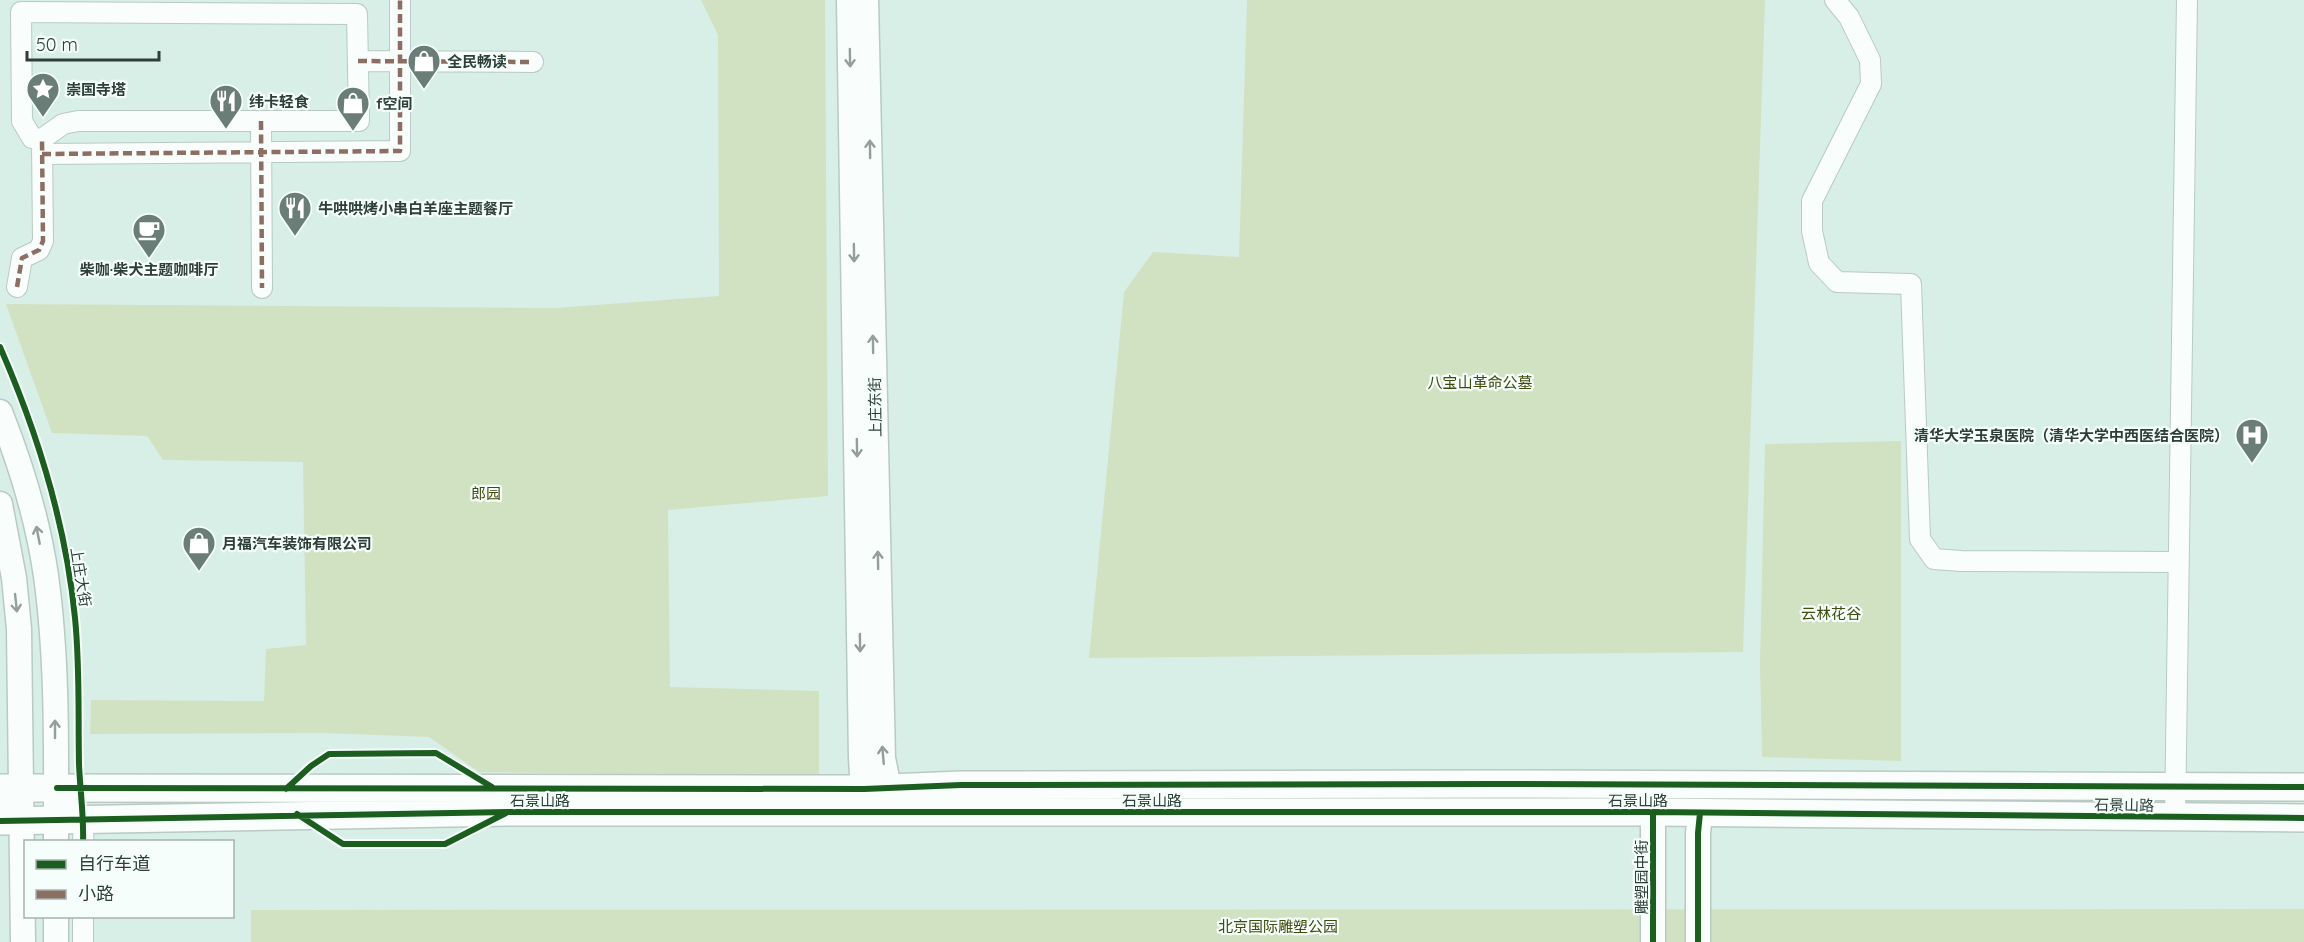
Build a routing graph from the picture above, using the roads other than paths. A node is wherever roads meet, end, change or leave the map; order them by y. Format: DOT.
graph roads {
  1 [pos="400,0"];
  2 [pos="849,0"];
  3 [pos="866,0"];
  4 [pos="1835,0"];
  5 [pos="2187,0"];
  6 [pos="358,61"];
  7 [pos="400,62"];
  8 [pos="534,62"];
  9 [pos="261,122"];
  10 [pos="42,146"];
  11 [pos="261,153"];
  12 [pos="17,287"];
  13 [pos="262,288"];
  14 [pos="0,412"];
  15 [pos="0,504"];
  16 [pos="2178,562"];
  17 [pos="2304,787"];
  18 [pos="11,788"];
  19 [pos="57,788"];
  20 [pos="2175,788"];
  21 [pos="877,800"];
  22 [pos="1653,812"];
  23 [pos="1700,813"];
  24 [pos="7,817"];
  25 [pos="2175,818"];
  26 [pos="2304,818"];
  27 [pos="56,831"];
  28 [pos="83,831"];
  29 [pos="56,918"];
  30 [pos="83,918"];
  31 [pos="23,942"];
  32 [pos="56,942"];
  33 [pos="83,942"];
  34 [pos="1653,942"];
  35 [pos="1698,942"];
  1 -- 7 [label="street"];
  2 -- 21 [label="main road, 上庄东街, one-way"];
  21 -- 3 [label="main road, 上庄东街, one-way"];
  4 -- 16 [label="street"];
  5 -- 16 [label="street"];
  6 -- 7 [label="street"];
  6 -- 9 [label="street"];
  6 -- 10 [label="street"];
  7 -- 8 [label="street"];
  7 -- 11 [label="street"];
  9 -- 10 [label="street"];
  9 -- 11 [label="street"];
  10 -- 11 [label="street"];
  10 -- 12 [label="street"];
  11 -- 13 [label="street"];
  19 -- 14 [label="main road, one-way"];
  15 -- 18 [label="main road, one-way"];
  16 -- 20 [label="street"];
  17 -- 20 [label="highway, 石景山路"];
  18 -- 19 [label="highway, 石景山路"];
  18 -- 24 [label="main road"];
  19 -- 21 [label="highway, 石景山路"];
  19 -- 27 [label="main road"];
  19 -- 28 [label="street"];
  20 -- 21 [label="highway, 石景山路"];
  20 -- 25 [label="street"];
  21 -- 22 [label="highway, 石景山路"];
  21 -- 28 [label="highway, 石景山路"];
  22 -- 23 [label="highway, 石景山路"];
  22 -- 34 [label="main road, 雕塑园中街"];
  23 -- 25 [label="highway, 石景山路"];
  23 -- 35 [label="main road"];
  24 -- 27 [label="highway, 石景山路"];
  24 -- 31 [label="main road"];
  25 -- 26 [label="highway, 石景山路"];
  27 -- 28 [label="highway, 石景山路"];
  29 -- 32 [label="main road"];
  30 -- 33 [label="street"];
}
